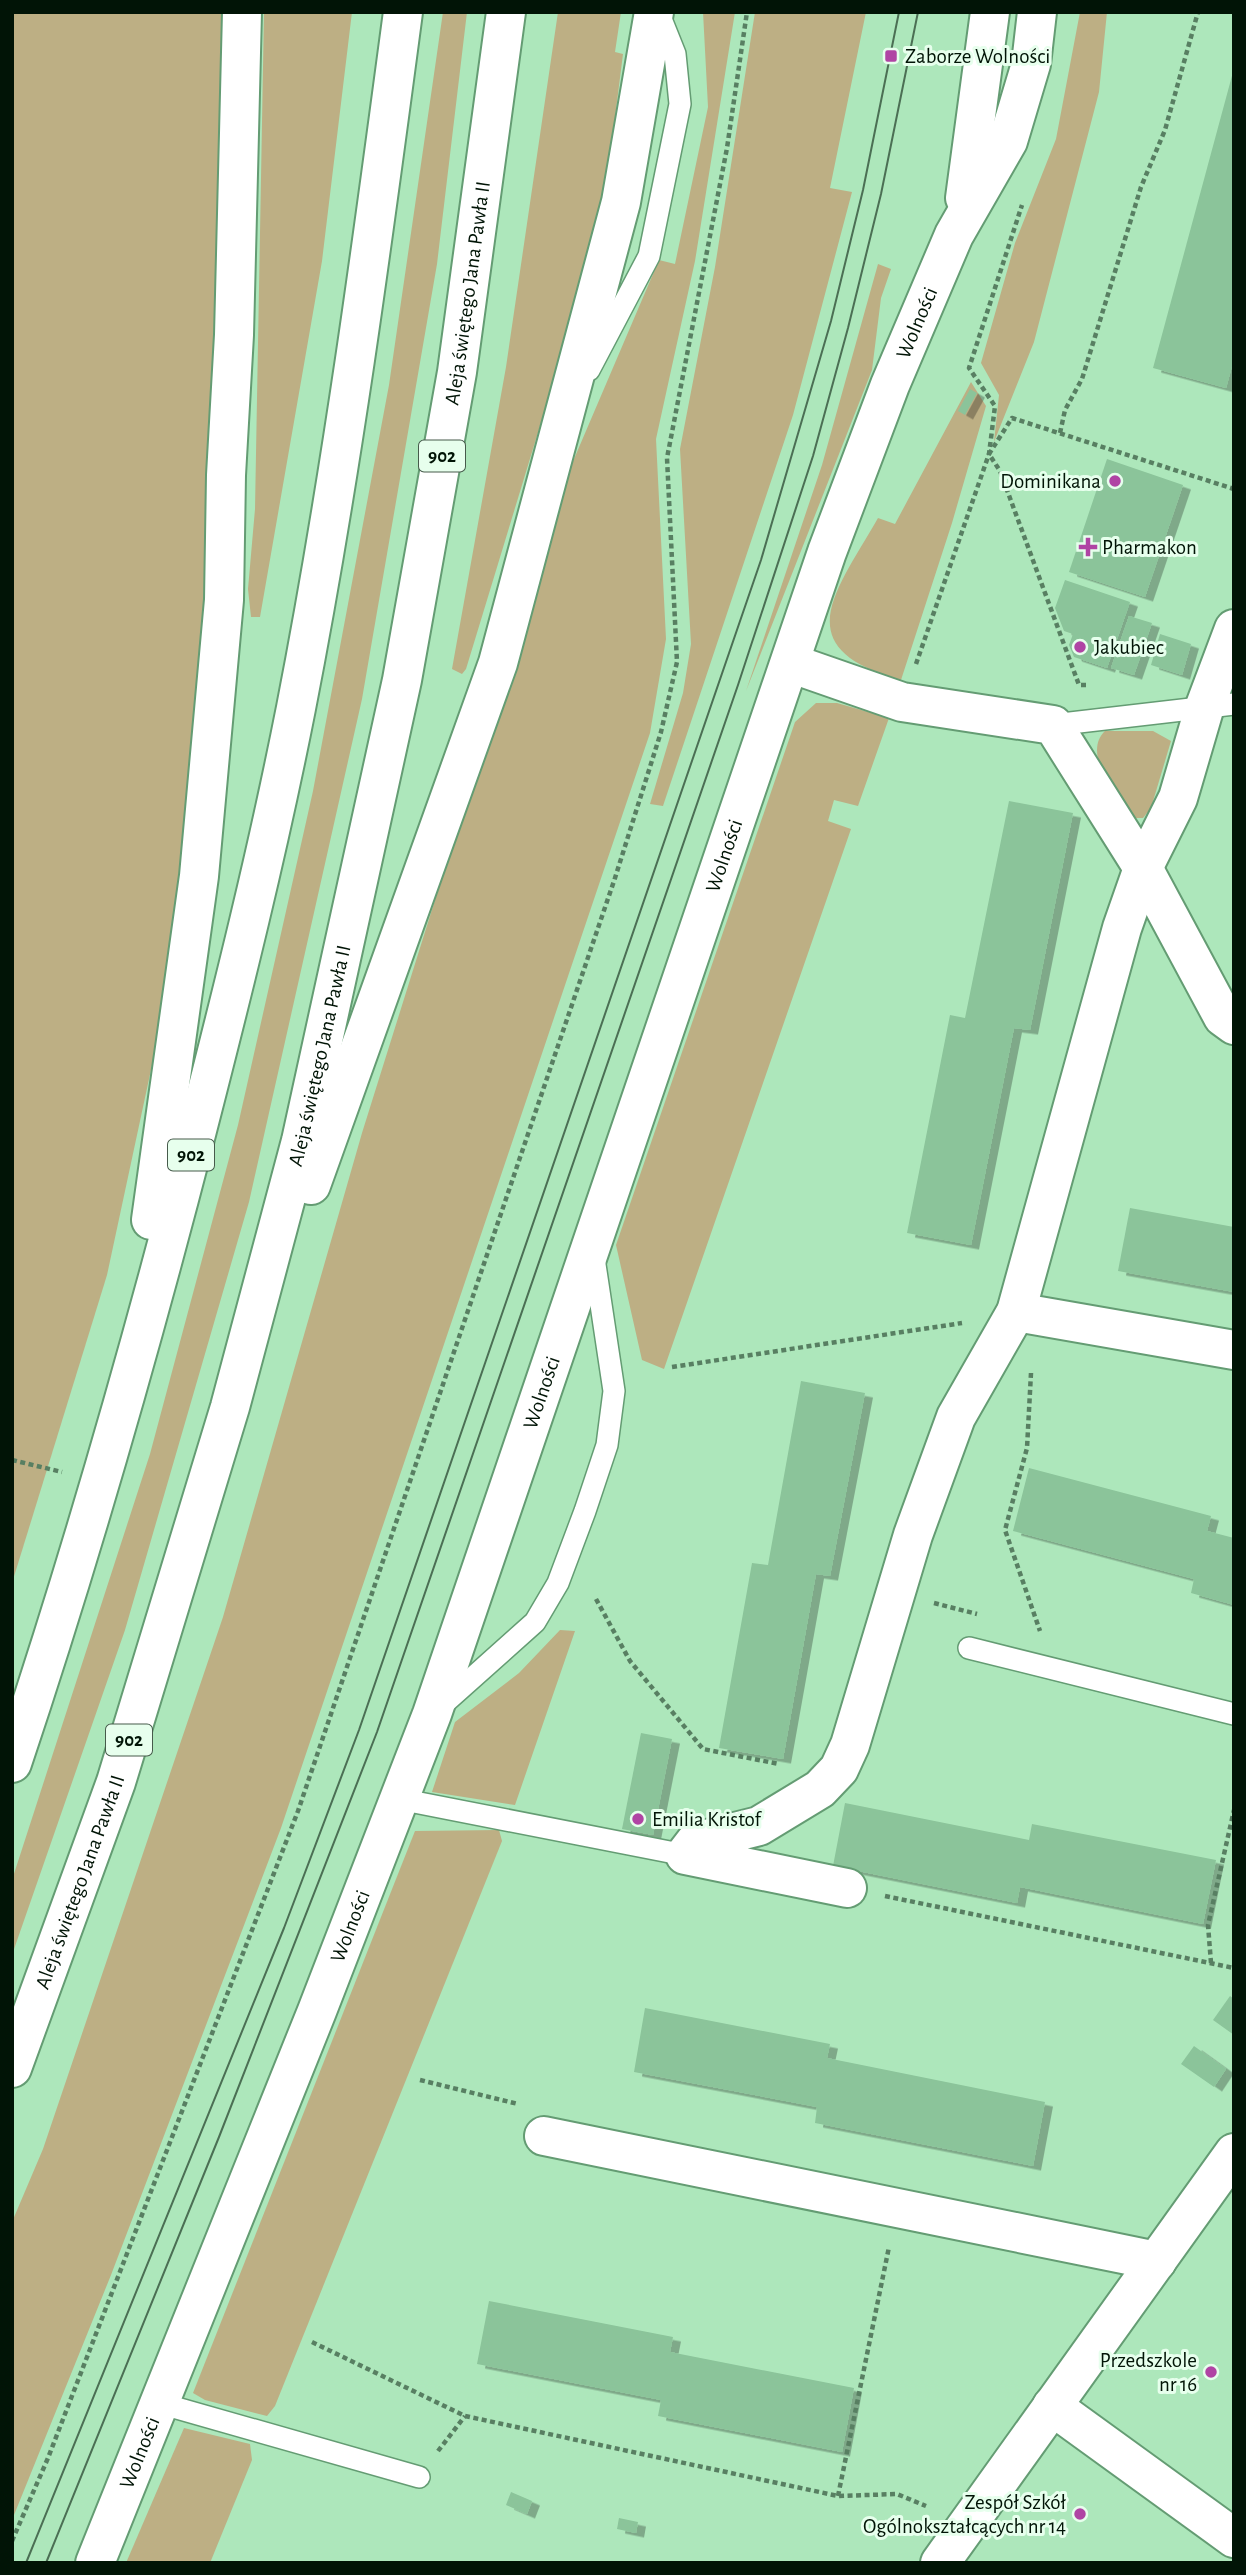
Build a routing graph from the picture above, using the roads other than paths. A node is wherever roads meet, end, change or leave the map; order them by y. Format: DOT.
graph roads {
  1 [pos="242,12"];
  2 [pos="404,12"];
  3 [pos="506,12"];
  4 [pos="656,12"];
  5 [pos="990,12"];
  6 [pos="1037,12"];
  7 [pos="963,214"];
  8 [pos="1234,629"];
  9 [pos="790,663"];
  10 [pos="1219,705"];
  11 [pos="1053,725"];
  12 [pos="1143,868"];
  13 [pos="1234,1025"];
  14 [pos="593,1246"];
  15 [pos="1016,1312"];
  16 [pos="1234,1350"];
  17 [pos="230,1407"];
  18 [pos="117,1421"];
  19 [pos="968,1648"];
  20 [pos="1234,1713"];
  21 [pos="432,1714"];
  22 [pos="12,1763"];
  23 [pos="399,1799"];
  24 [pos="685,1855"];
  25 [pos="847,1888"];
  26 [pos="12,2068"];
  27 [pos="544,2136"];
  28 [pos="1234,2153"];
  29 [pos="1157,2261"];
  30 [pos="159,2403"];
  31 [pos="1052,2406"];
  32 [pos="419,2477"];
  33 [pos="1234,2538"];
  34 [pos="94,2563"];
  35 [pos="940,2563"];
  1 -- 18 [label="main road"];
  2 -- 18 [label="main road, 902"];
  3 -- 17 [label="main road, Aleja świętego Jana Pawła II / 902"];
  4 -- 17 [label="main road"];
  5 -- 7 [label="main road, Wolności"];
  6 -- 7 [label="main road, Wolności"];
  7 -- 9 [label="main road, Wolności"];
  8 -- 10 [label="main road"];
  9 -- 11 [label="main road"];
  9 -- 14 [label="main road, Wolności"];
  10 -- 11 [label="lane"];
  10 -- 12 [label="main road"];
  11 -- 12 [label="main road"];
  12 -- 13 [label="main road"];
  12 -- 15 [label="main road"];
  14 -- 21 [label="main road, Wolności"];
  14 -- 21 [label="lane"];
  15 -- 16 [label="main road"];
  15 -- 24 [label="main road"];
  17 -- 26 [label="main road, Aleja świętego Jana Pawła II / 902"];
  18 -- 22 [label="main road, 902"];
  19 -- 20 [label="lane"];
  21 -- 23 [label="main road, Wolności"];
  23 -- 24 [label="lane"];
  23 -- 30 [label="main road, Wolności"];
  24 -- 25 [label="main road"];
  27 -- 29 [label="main road"];
  28 -- 29 [label="main road"];
  29 -- 31 [label="main road"];
  30 -- 32 [label="lane"];
  30 -- 34 [label="main road, Wolności"];
  31 -- 33 [label="main road"];
  31 -- 35 [label="main road"];
}
